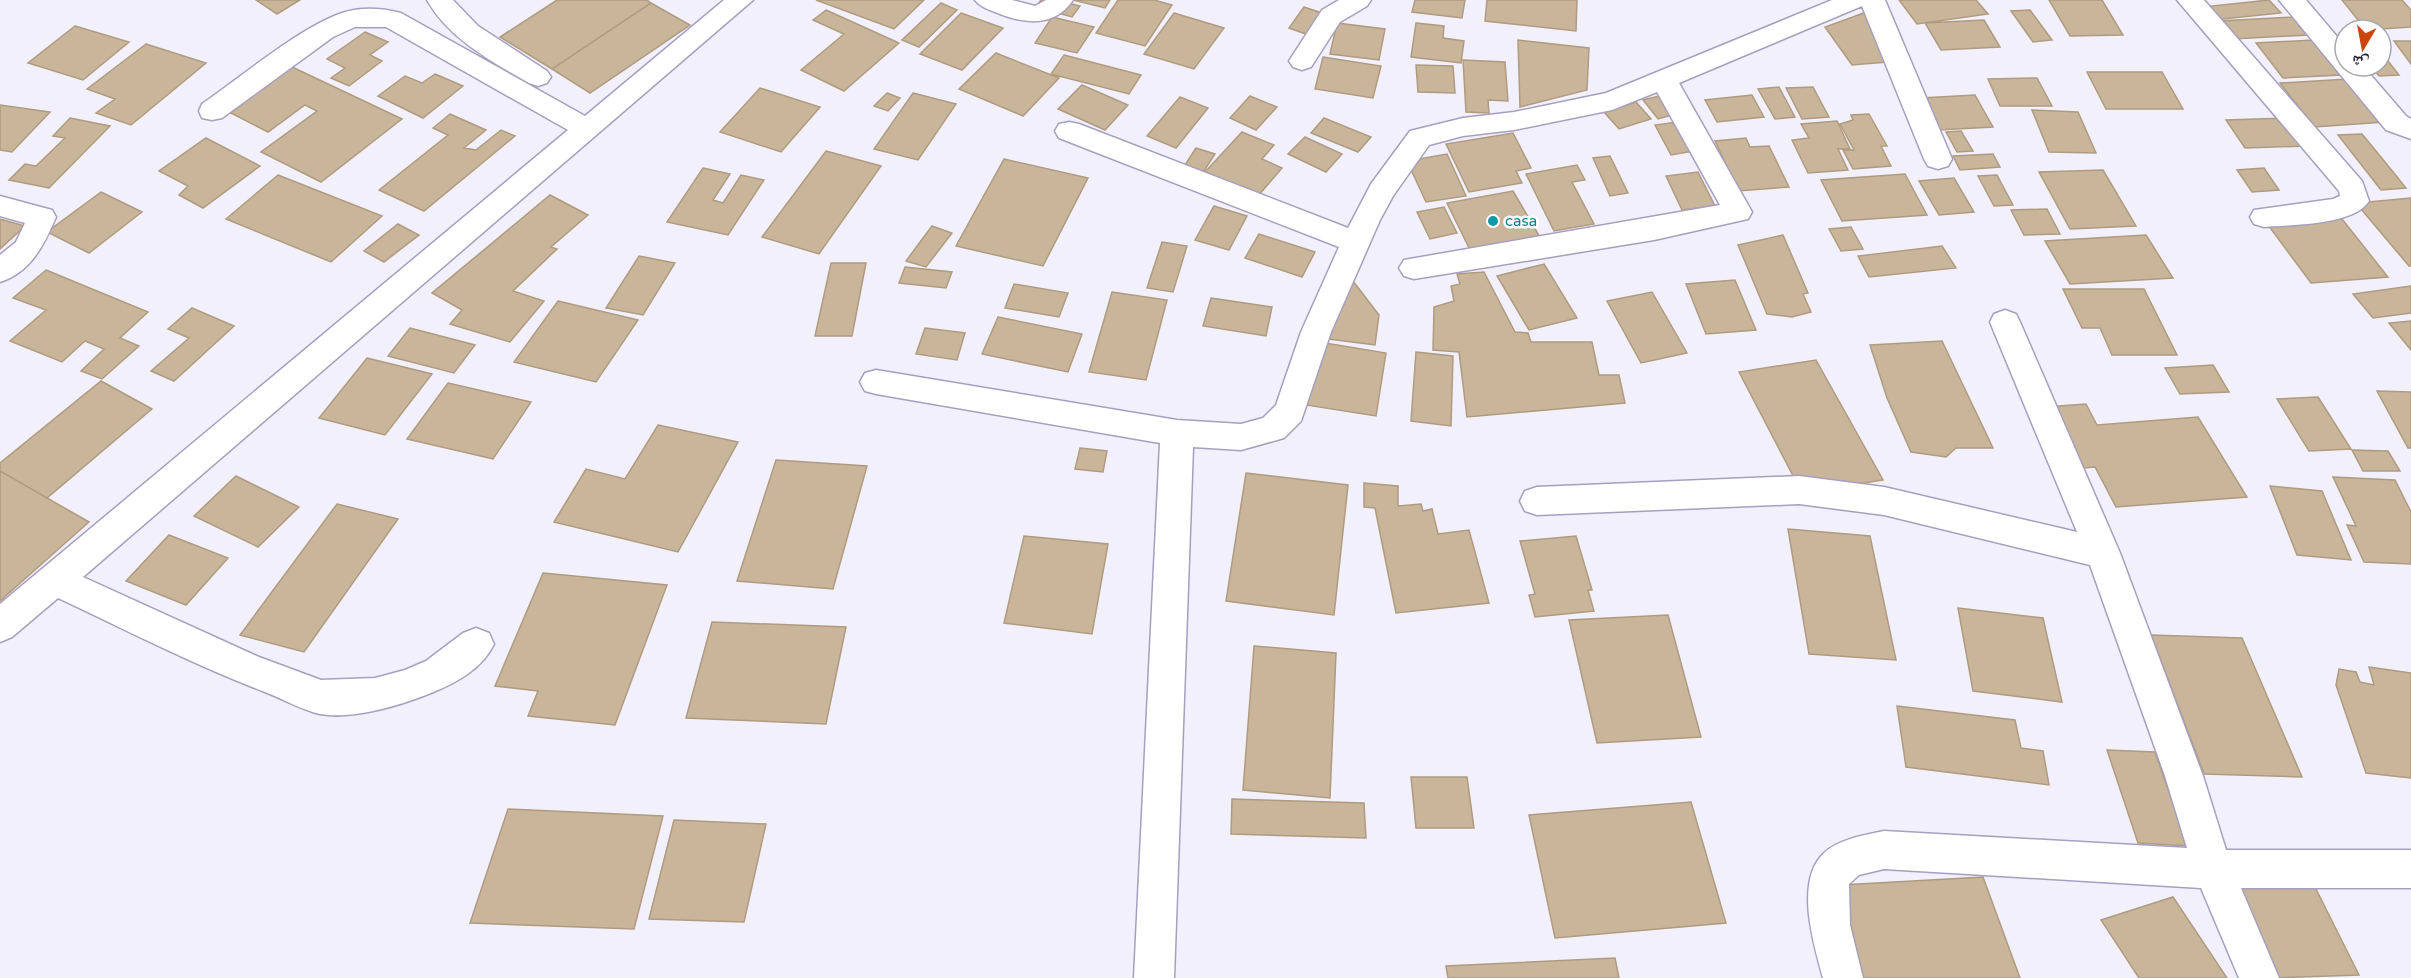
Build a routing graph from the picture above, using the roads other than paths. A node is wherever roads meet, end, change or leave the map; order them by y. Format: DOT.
graph roads {
  1 [pos="440,0"];
  2 [pos="740,0"];
  3 [pos="988,0"];
  4 [pos="1060,0"];
  5 [pos="1358,0"];
  6 [pos="1855,0"];
  7 [pos="1872,0"];
  8 [pos="2190,0"];
  9 [pos="2292,0"];
  10 [pos="2333,49"];
  11 [pos="1302,61"];
  12 [pos="2358,78"];
  13 [pos="1664,81"];
  14 [pos="212,111"];
  15 [pos="592,122"];
  16 [pos="2411,130"];
  17 [pos="1068,131"];
  18 [pos="1938,159"];
  19 [pos="0,206"];
  20 [pos="2264,217"];
  21 [pos="1358,243"];
  22 [pos="1414,268"];
  23 [pos="0,271"];
  24 [pos="2005,322"];
  25 [pos="876,382"];
  26 [pos="1177,433"];
  27 [pos="1537,501"];
  28 [pos="2103,553"];
  29 [pos="54,580"];
  30 [pos="1,624"];
  31 [pos="476,644"];
  32 [pos="2213,869"];
  33 [pos="2411,869"];
  34 [pos="1154,978"];
  35 [pos="1843,978"];
  36 [pos="2259,978"];
  1 -- 15 [label="street"];
  2 -- 15 [label="street"];
  3 -- 4 [label="street"];
  5 -- 11 [label="street"];
  6 -- 13 [label="street"];
  7 -- 18 [label="street"];
  8 -- 20 [label="street"];
  9 -- 10 [label="street"];
  12 -- 16 [label="street"];
  13 -- 21 [label="street"];
  13 -- 22 [label="street"];
  14 -- 15 [label="street"];
  15 -- 29 [label="street"];
  17 -- 21 [label="street"];
  19 -- 23 [label="street"];
  21 -- 26 [label="street"];
  24 -- 28 [label="street"];
  25 -- 26 [label="street"];
  26 -- 34 [label="street"];
  27 -- 28 [label="street"];
  28 -- 32 [label="street"];
  29 -- 30 [label="street"];
  29 -- 31 [label="street"];
  32 -- 33 [label="street"];
  32 -- 35 [label="street"];
  32 -- 36 [label="street"];
}
